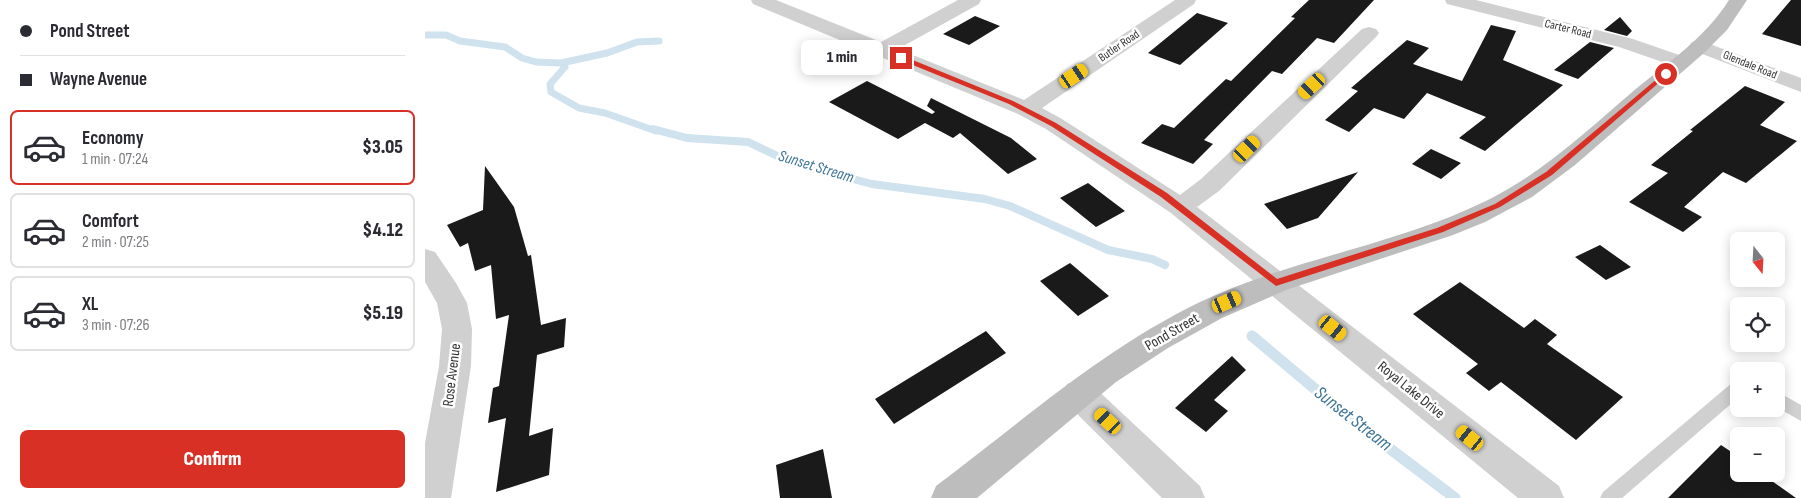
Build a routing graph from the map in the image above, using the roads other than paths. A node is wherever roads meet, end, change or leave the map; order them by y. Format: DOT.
graph roads {
  1 [pos="761,0"];
  2 [pos="972,0"];
  3 [pos="1187,0"];
  4 [pos="1454,0"];
  5 [pos="1738,0"];
  6 [pos="1369,33"];
  7 [pos="882,50"];
  8 [pos="1690,54"];
  9 [pos="1801,86"];
  10 [pos="1026,109"];
  11 [pos="1180,207"];
  12 [pos="425,259"];
  13 [pos="1276,283"];
  14 [pos="1079,394"];
  15 [pos="1730,395"];
  16 [pos="1785,404"];
  17 [pos="1801,414"];
  18 [pos="433,498"];
  19 [pos="949,498"];
  20 [pos="1187,498"];
  21 [pos="1546,498"];
  22 [pos="1609,498"];
  1 -- 7 [label="street, Royal Lake Drive"];
  2 -- 7 [label="street"];
  3 -- 10 [label="street, Butler Road"];
  4 -- 8 [label="street, Carter Road"];
  5 -- 8 [label="main road, Pond Street"];
  6 -- 11 [label="street"];
  7 -- 10 [label="street, Royal Lake Drive"];
  8 -- 9 [label="street, Glendale Road"];
  8 -- 13 [label="main road, Pond Street"];
  10 -- 11 [label="street, Royal Lake Drive"];
  11 -- 13 [label="street, Royal Lake Drive"];
  12 -- 18 [label="street, Rose Avenue"];
  13 -- 14 [label="main road, Pond Street"];
  13 -- 21 [label="street, Royal Lake Drive"];
  14 -- 19 [label="main road, Pond Street"];
  14 -- 20 [label="street"];
  15 -- 22 [label="lane"];
  16 -- 17 [label="lane"];
}
